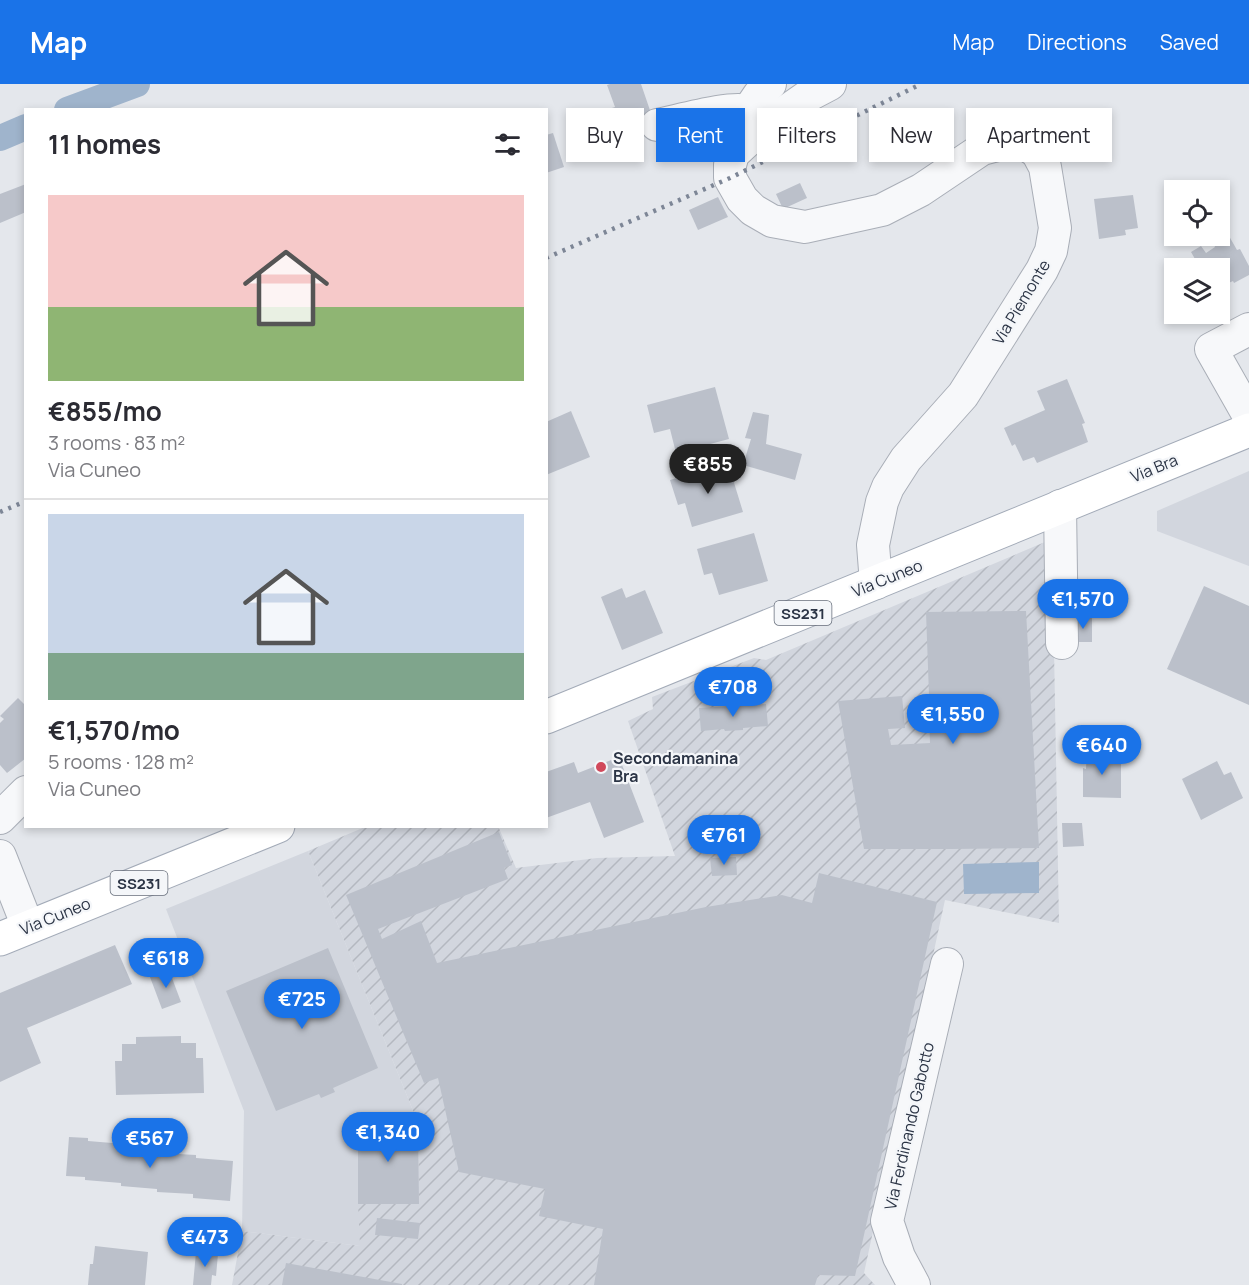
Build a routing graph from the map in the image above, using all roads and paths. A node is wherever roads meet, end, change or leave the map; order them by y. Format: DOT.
graph roads {
  1 [pos="770,84"];
  2 [pos="830,84"];
  3 [pos="745,116"];
  4 [pos="753,121"];
  5 [pos="1249,329"];
  6 [pos="1249,416"];
  7 [pos="1249,430"];
  8 [pos="1060,506"];
  9 [pos="876,583"];
  10 [pos="1062,643"];
  11 [pos="548,716"];
  12 [pos="24,794"];
  13 [pos="0,818"];
  14 [pos="273,828"];
  15 [pos="0,856"];
  16 [pos="14,933"];
  17 [pos="947,964"];
  18 [pos="914,1285"];
  1 -- 4 [label="street"];
  2 -- 4 [label="street"];
  3 -- 4 [label="street"];
  4 -- 9 [label="street, Via Piemonte"];
  5 -- 6 [label="street"];
  7 -- 8 [label="main road, Via Bra / SS231"];
  8 -- 9 [label="main road, Via Cuneo / SS231"];
  8 -- 10 [label="street"];
  9 -- 11 [label="main road, Via Cuneo / SS231"];
  12 -- 13 [label="street"];
  14 -- 16 [label="main road, Via Cuneo / SS231"];
  15 -- 16 [label="street"];
  17 -- 18 [label="street, Via Ferdinando Gabotto"];
}
